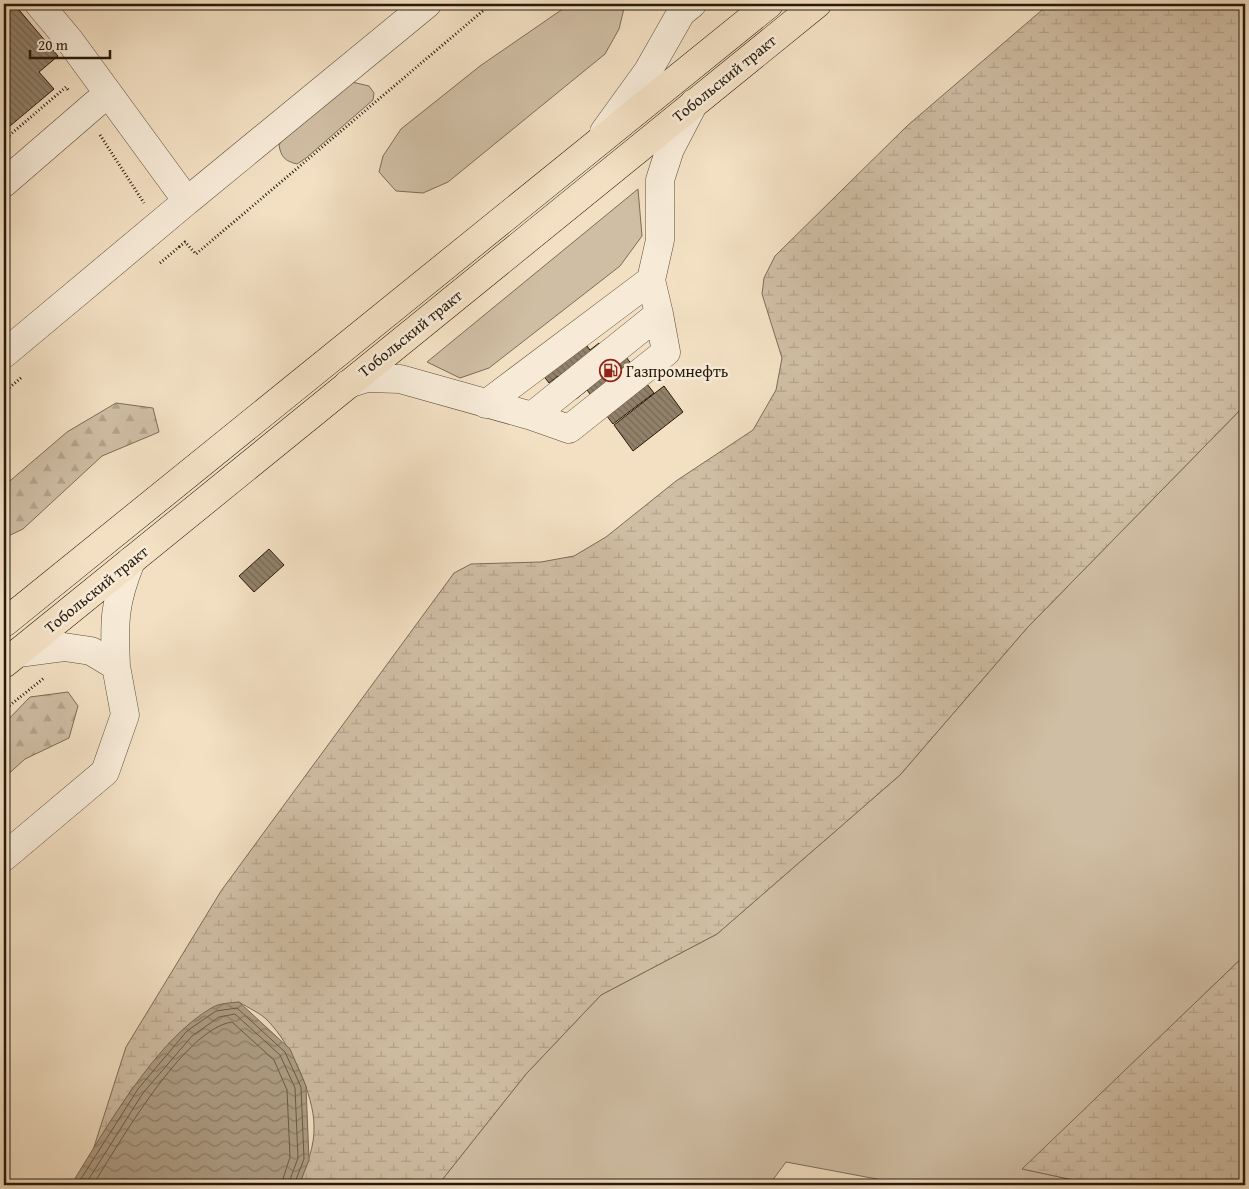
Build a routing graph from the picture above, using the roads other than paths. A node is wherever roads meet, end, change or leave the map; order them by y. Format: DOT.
graph roads {
  1 [pos="39,4"];
  2 [pos="427,4"];
  3 [pos="769,4"];
  4 [pos="817,4"];
  5 [pos="683,7"];
  6 [pos="107,94"];
  7 [pos="695,101"];
  8 [pos="589,151"];
  9 [pos="4,183"];
  10 [pos="187,200"];
  11 [pos="651,280"];
  12 [pos="4,354"];
  13 [pos="348,384"];
  14 [pos="486,404"];
  15 [pos="130,561"];
  16 [pos="4,623"];
  17 [pos="11,658"];
  18 [pos="116,666"];
  19 [pos="4,857"];
  1 -- 6 [label="lane"];
  2 -- 10 [label="lane"];
  3 -- 8 [label="main road, Тобольский тракт"];
  4 -- 7 [label="main road, Тобольский тракт"];
  5 -- 8 [label="lane"];
  6 -- 9 [label="lane"];
  6 -- 10 [label="lane"];
  7 -- 11 [label="lane"];
  7 -- 13 [label="main road, Тобольский тракт"];
  8 -- 16 [label="main road, Тобольский тракт"];
  10 -- 12 [label="lane"];
  11 -- 14 [label="lane"];
  11 -- 14 [label="lane"];
  13 -- 14 [label="lane"];
  13 -- 15 [label="main road, Тобольский тракт"];
  15 -- 17 [label="main road, Тобольский тракт"];
  15 -- 18 [label="lane"];
  17 -- 18 [label="lane"];
  18 -- 19 [label="lane"];
}
